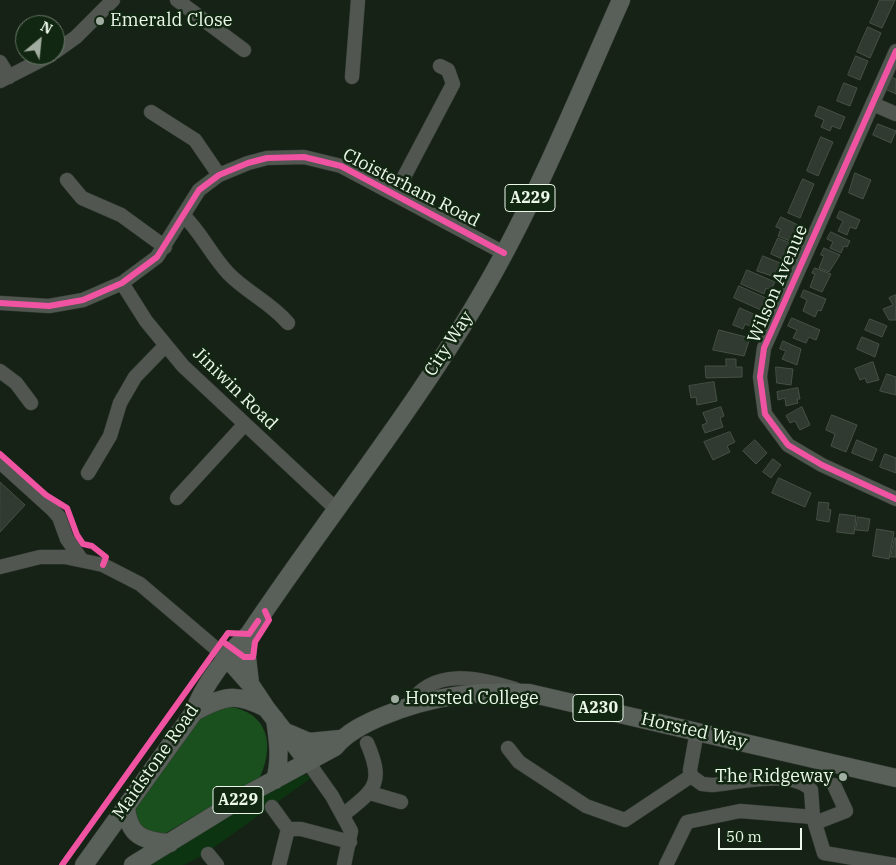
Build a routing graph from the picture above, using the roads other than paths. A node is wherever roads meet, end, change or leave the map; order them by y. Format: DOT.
graph roads {
  1 [pos="113,0"];
  2 [pos="177,0"];
  3 [pos="358,0"];
  4 [pos="621,0"];
  5 [pos="65,44"];
  6 [pos="244,50"];
  7 [pos="896,51"];
  8 [pos="0,62"];
  9 [pos="32,65"];
  10 [pos="440,66"];
  11 [pos="352,77"];
  12 [pos="4,79"];
  13 [pos="873,104"];
  14 [pos="151,112"];
  15 [pos="896,114"];
  16 [pos="219,175"];
  17 [pos="68,180"];
  18 [pos="395,194"];
  19 [pos="183,215"];
  20 [pos="165,247"];
  21 [pos="504,253"];
  22 [pos="122,283"];
  23 [pos="0,303"];
  24 [pos="288,323"];
  25 [pos="165,346"];
  26 [pos="0,371"];
  27 [pos="31,403"];
  28 [pos="244,425"];
  29 [pos="0,462"];
  30 [pos="88,473"];
  31 [pos="177,498"];
  32 [pos="896,500"];
  33 [pos="336,508"];
  34 [pos="81,559"];
  35 [pos="0,567"];
  36 [pos="249,634"];
  37 [pos="227,658"];
  38 [pos="250,684"];
  39 [pos="194,712"];
  40 [pos="275,720"];
  41 [pos="697,731"];
  42 [pos="342,738"];
  43 [pos="367,743"];
  44 [pos="508,748"];
  45 [pos="308,762"];
  46 [pos="691,776"];
  47 [pos="896,778"];
  48 [pos="275,780"];
  49 [pos="834,785"];
  50 [pos="370,793"];
  51 [pos="401,802"];
  52 [pos="126,806"];
  53 [pos="272,806"];
  54 [pos="343,815"];
  55 [pos="814,820"];
  56 [pos="288,829"];
  57 [pos="350,842"];
  58 [pos="170,843"];
  59 [pos="208,854"];
  60 [pos="84,865"];
  61 [pos="133,865"];
  62 [pos="216,865"];
  63 [pos="279,865"];
  64 [pos="344,865"];
  65 [pos="666,865"];
  66 [pos="894,865"];
  1 -- 5 [label="street"];
  2 -- 6 [label="street"];
  3 -- 11 [label="street"];
  4 -- 21 [label="main road, City Way / A229"];
  7 -- 13 [label="street, Wilson Avenue"];
  8 -- 12 [label="street"];
  9 -- 12 [label="street"];
  10 -- 18 [label="street"];
  13 -- 15 [label="street"];
  13 -- 32 [label="street, Wilson Avenue"];
  14 -- 16 [label="street"];
  16 -- 18 [label="street, Cloisterham Road"];
  16 -- 19 [label="street, Cloisterham Road"];
  17 -- 20 [label="street"];
  18 -- 21 [label="street, Cloisterham Road"];
  19 -- 20 [label="street, Cloisterham Road"];
  19 -- 24 [label="street"];
  20 -- 22 [label="street, Cloisterham Road"];
  21 -- 33 [label="main road, City Way / A229"];
  22 -- 23 [label="street, Cloisterham Road"];
  22 -- 25 [label="street, Jiniwin Road"];
  25 -- 28 [label="street, Jiniwin Road"];
  25 -- 30 [label="street"];
  26 -- 27 [label="street"];
  28 -- 31 [label="street"];
  28 -- 33 [label="street, Jiniwin Road"];
  29 -- 34 [label="street"];
  33 -- 36 [label="main road, City Way / A229"];
  34 -- 35 [label="street"];
  34 -- 37 [label="street"];
  36 -- 37 [label="main road, City Way / A229"];
  36 -- 38 [label="main road"];
  37 -- 38 [label="main road"];
  37 -- 39 [label="main road, Maidstone Road / A229"];
  38 -- 40 [label="main road"];
  39 -- 40 [label="main road"];
  39 -- 52 [label="main road, Maidstone Road / A229"];
  40 -- 42 [label="main road"];
  40 -- 45 [label="main road"];
  40 -- 48 [label="main road"];
  41 -- 42 [label="main road, Horsted Way / A230"];
  41 -- 46 [label="street"];
  41 -- 47 [label="main road, Horsted Way / A230"];
  42 -- 45 [label="main road, Horsted Way / A230"];
  43 -- 50 [label="street"];
  44 -- 46 [label="street"];
  45 -- 48 [label="main road, A229"];
  45 -- 54 [label="street"];
  46 -- 55 [label="street"];
  48 -- 58 [label="main road, A229"];
  49 -- 55 [label="street"];
  50 -- 51 [label="street"];
  50 -- 54 [label="street"];
  52 -- 58 [label="main road"];
  52 -- 60 [label="main road, Maidstone Road / A229"];
  53 -- 56 [label="street"];
  54 -- 57 [label="street"];
  55 -- 65 [label="street"];
  55 -- 66 [label="street"];
  56 -- 57 [label="street"];
  56 -- 63 [label="street"];
  57 -- 64 [label="street"];
  58 -- 61 [label="main road, A229"];
  59 -- 62 [label="street"];
}
